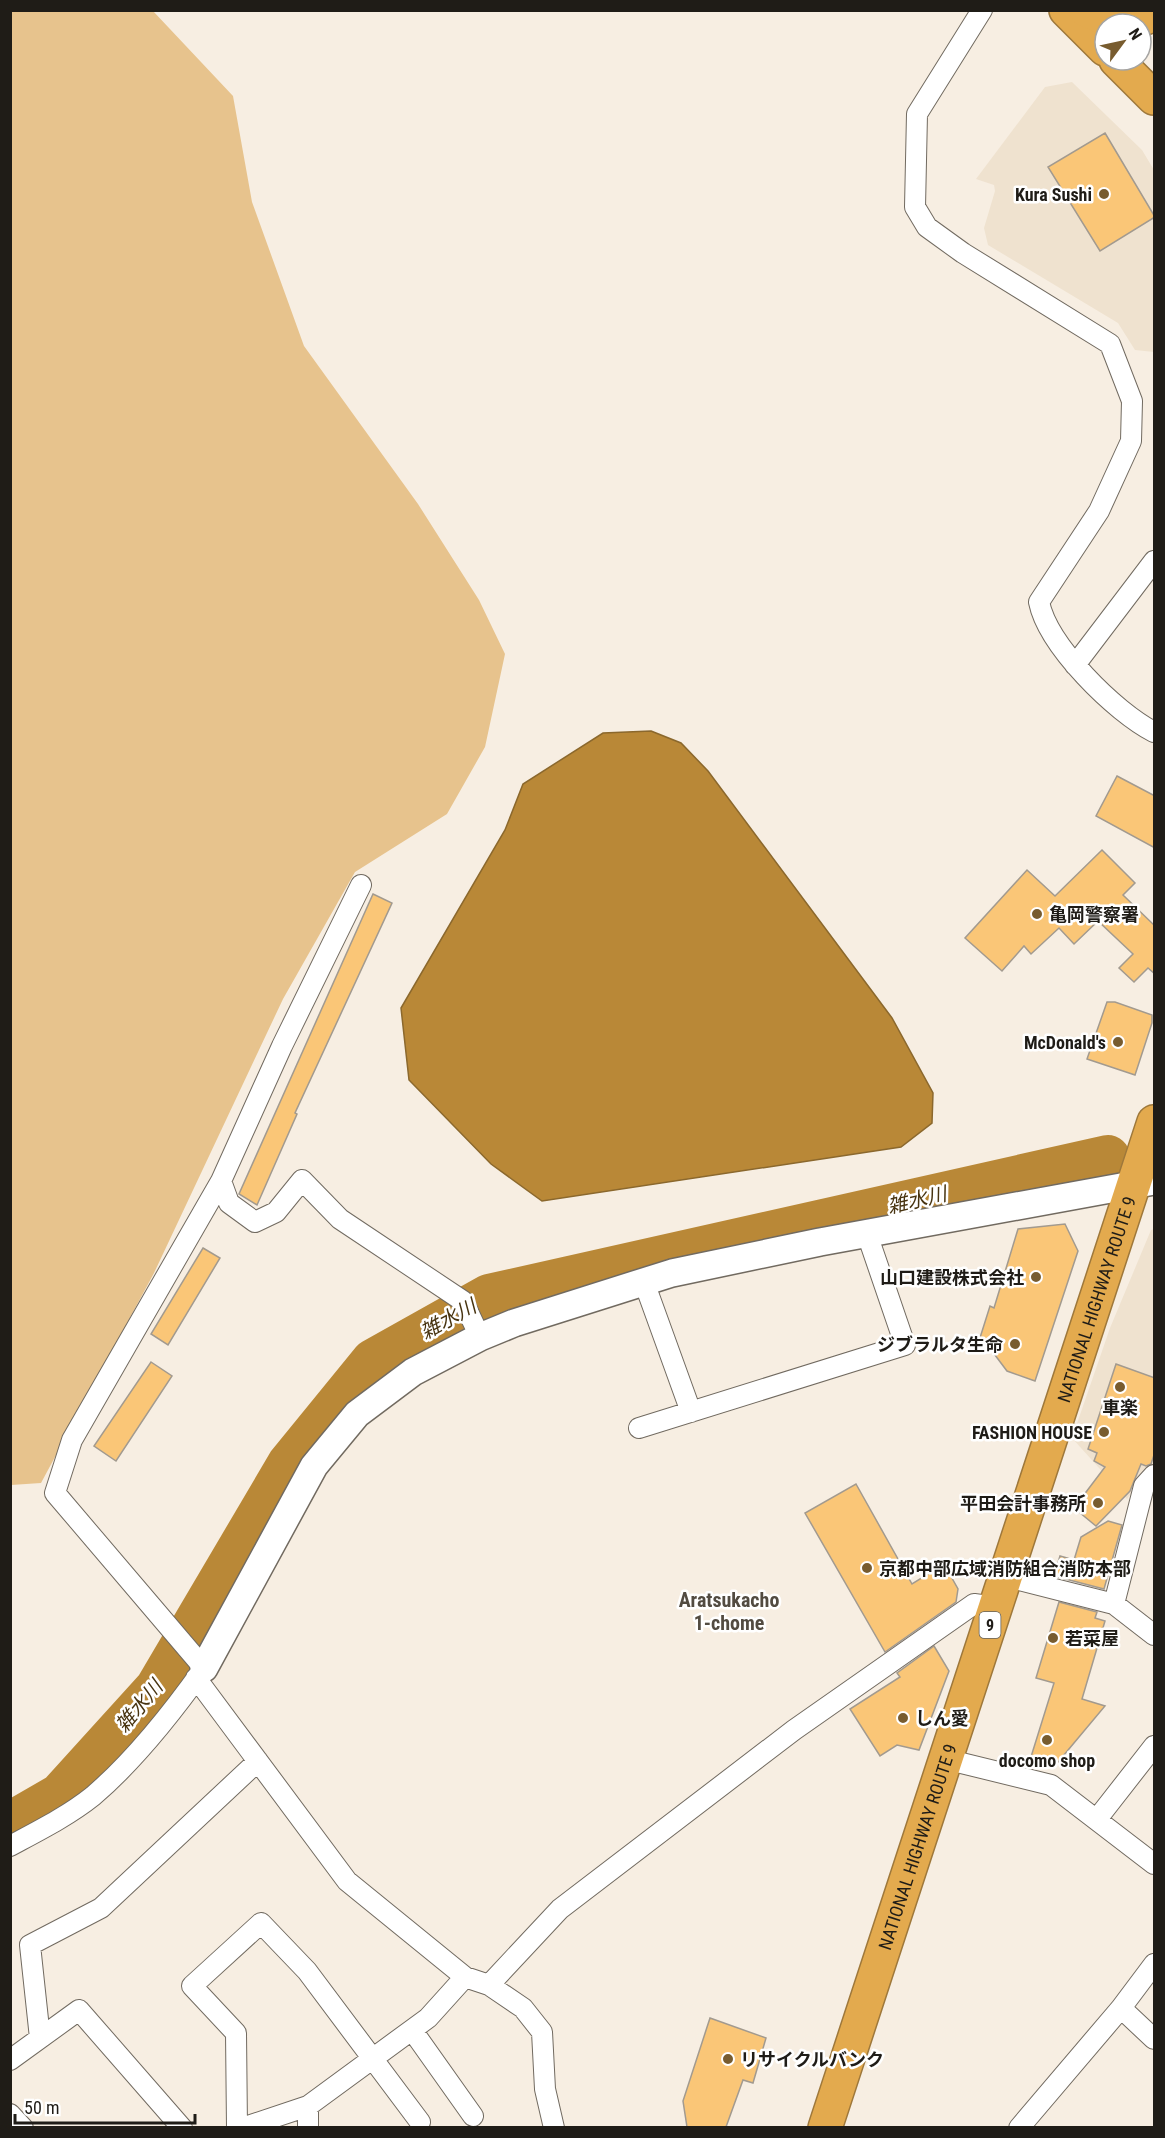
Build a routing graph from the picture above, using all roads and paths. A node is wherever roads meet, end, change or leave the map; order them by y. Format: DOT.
graph roads {
  1 [pos="982,10"];
  2 [pos="1066,10"];
  3 [pos="1086,10"];
  4 [pos="1155,13"];
  5 [pos="1093,37"];
  6 [pos="1128,72"];
  7 [pos="1155,98"];
  8 [pos="1155,561"];
  9 [pos="1075,665"];
  10 [pos="1155,732"];
  11 [pos="361,885"];
  12 [pos="1155,1122"];
  13 [pos="221,1181"];
  14 [pos="1145,1182"];
  15 [pos="867,1233"];
  16 [pos="644,1282"];
  17 [pos="480,1337"];
  18 [pos="691,1412"];
  19 [pos="639,1428"];
  20 [pos="1155,1475"];
  21 [pos="1007,1576"];
  22 [pos="1114,1604"];
  23 [pos="996,1607"];
  24 [pos="1155,1635"];
  25 [pos="200,1673"];
  26 [pos="1155,1746"];
  27 [pos="945,1759"];
  28 [pos="258,1761"];
  29 [pos="1097,1819"];
  30 [pos="10,1846"];
  31 [pos="1155,1863"];
  32 [pos="1155,1964"];
  33 [pos="465,1977"];
  34 [pos="489,1985"];
  35 [pos="1121,2008"];
  36 [pos="412,2030"];
  37 [pos="40,2038"];
  38 [pos="1155,2039"];
  39 [pos="10,2060"];
  40 [pos="372,2061"];
  41 [pos="309,2106"];
  42 [pos="10,2114"];
  43 [pos="473,2116"];
  44 [pos="420,2122"];
  45 [pos="22,2127"];
  46 [pos="182,2127"];
  47 [pos="237,2127"];
  48 [pos="242,2127"];
  49 [pos="308,2127"];
  50 [pos="554,2127"];
  51 [pos="825,2127"];
  52 [pos="1019,2127"];
  1 -- 9 [label="street"];
  2 -- 5 [label="highway"];
  3 -- 4 [label="highway"];
  6 -- 7 [label="highway"];
  8 -- 9 [label="street"];
  9 -- 10 [label="street"];
  11 -- 13 [label="street"];
  12 -- 14 [label="highway, NATIONAL HIGHWAY ROUTE 9 / 9"];
  13 -- 17 [label="street"];
  13 -- 25 [label="street"];
  14 -- 15 [label="street"];
  14 -- 21 [label="highway, NATIONAL HIGHWAY ROUTE 9 / 9"];
  15 -- 16 [label="street"];
  15 -- 18 [label="street"];
  16 -- 17 [label="street"];
  16 -- 18 [label="street"];
  17 -- 25 [label="street"];
  18 -- 19 [label="street"];
  20 -- 22 [label="street"];
  21 -- 22 [label="street"];
  21 -- 23 [label="highway, NATIONAL HIGHWAY ROUTE 9 / 9"];
  22 -- 24 [label="street"];
  23 -- 27 [label="highway, NATIONAL HIGHWAY ROUTE 9 / 9"];
  23 -- 34 [label="street"];
  25 -- 28 [label="street"];
  25 -- 30 [label="street"];
  26 -- 29 [label="street"];
  27 -- 29 [label="street"];
  27 -- 51 [label="highway, NATIONAL HIGHWAY ROUTE 9 / 9"];
  28 -- 33 [label="street"];
  28 -- 37 [label="street"];
  29 -- 31 [label="street"];
  32 -- 35 [label="street"];
  33 -- 34 [label="street"];
  33 -- 36 [label="street"];
  34 -- 50 [label="street"];
  35 -- 38 [label="street"];
  35 -- 52 [label="street"];
  36 -- 40 [label="street"];
  36 -- 43 [label="street"];
  37 -- 39 [label="street"];
  37 -- 46 [label="street"];
  40 -- 41 [label="street"];
  40 -- 44 [label="street"];
  40 -- 47 [label="street"];
  41 -- 48 [label="street"];
  41 -- 49 [label="street"];
  42 -- 45 [label="street"];
}
